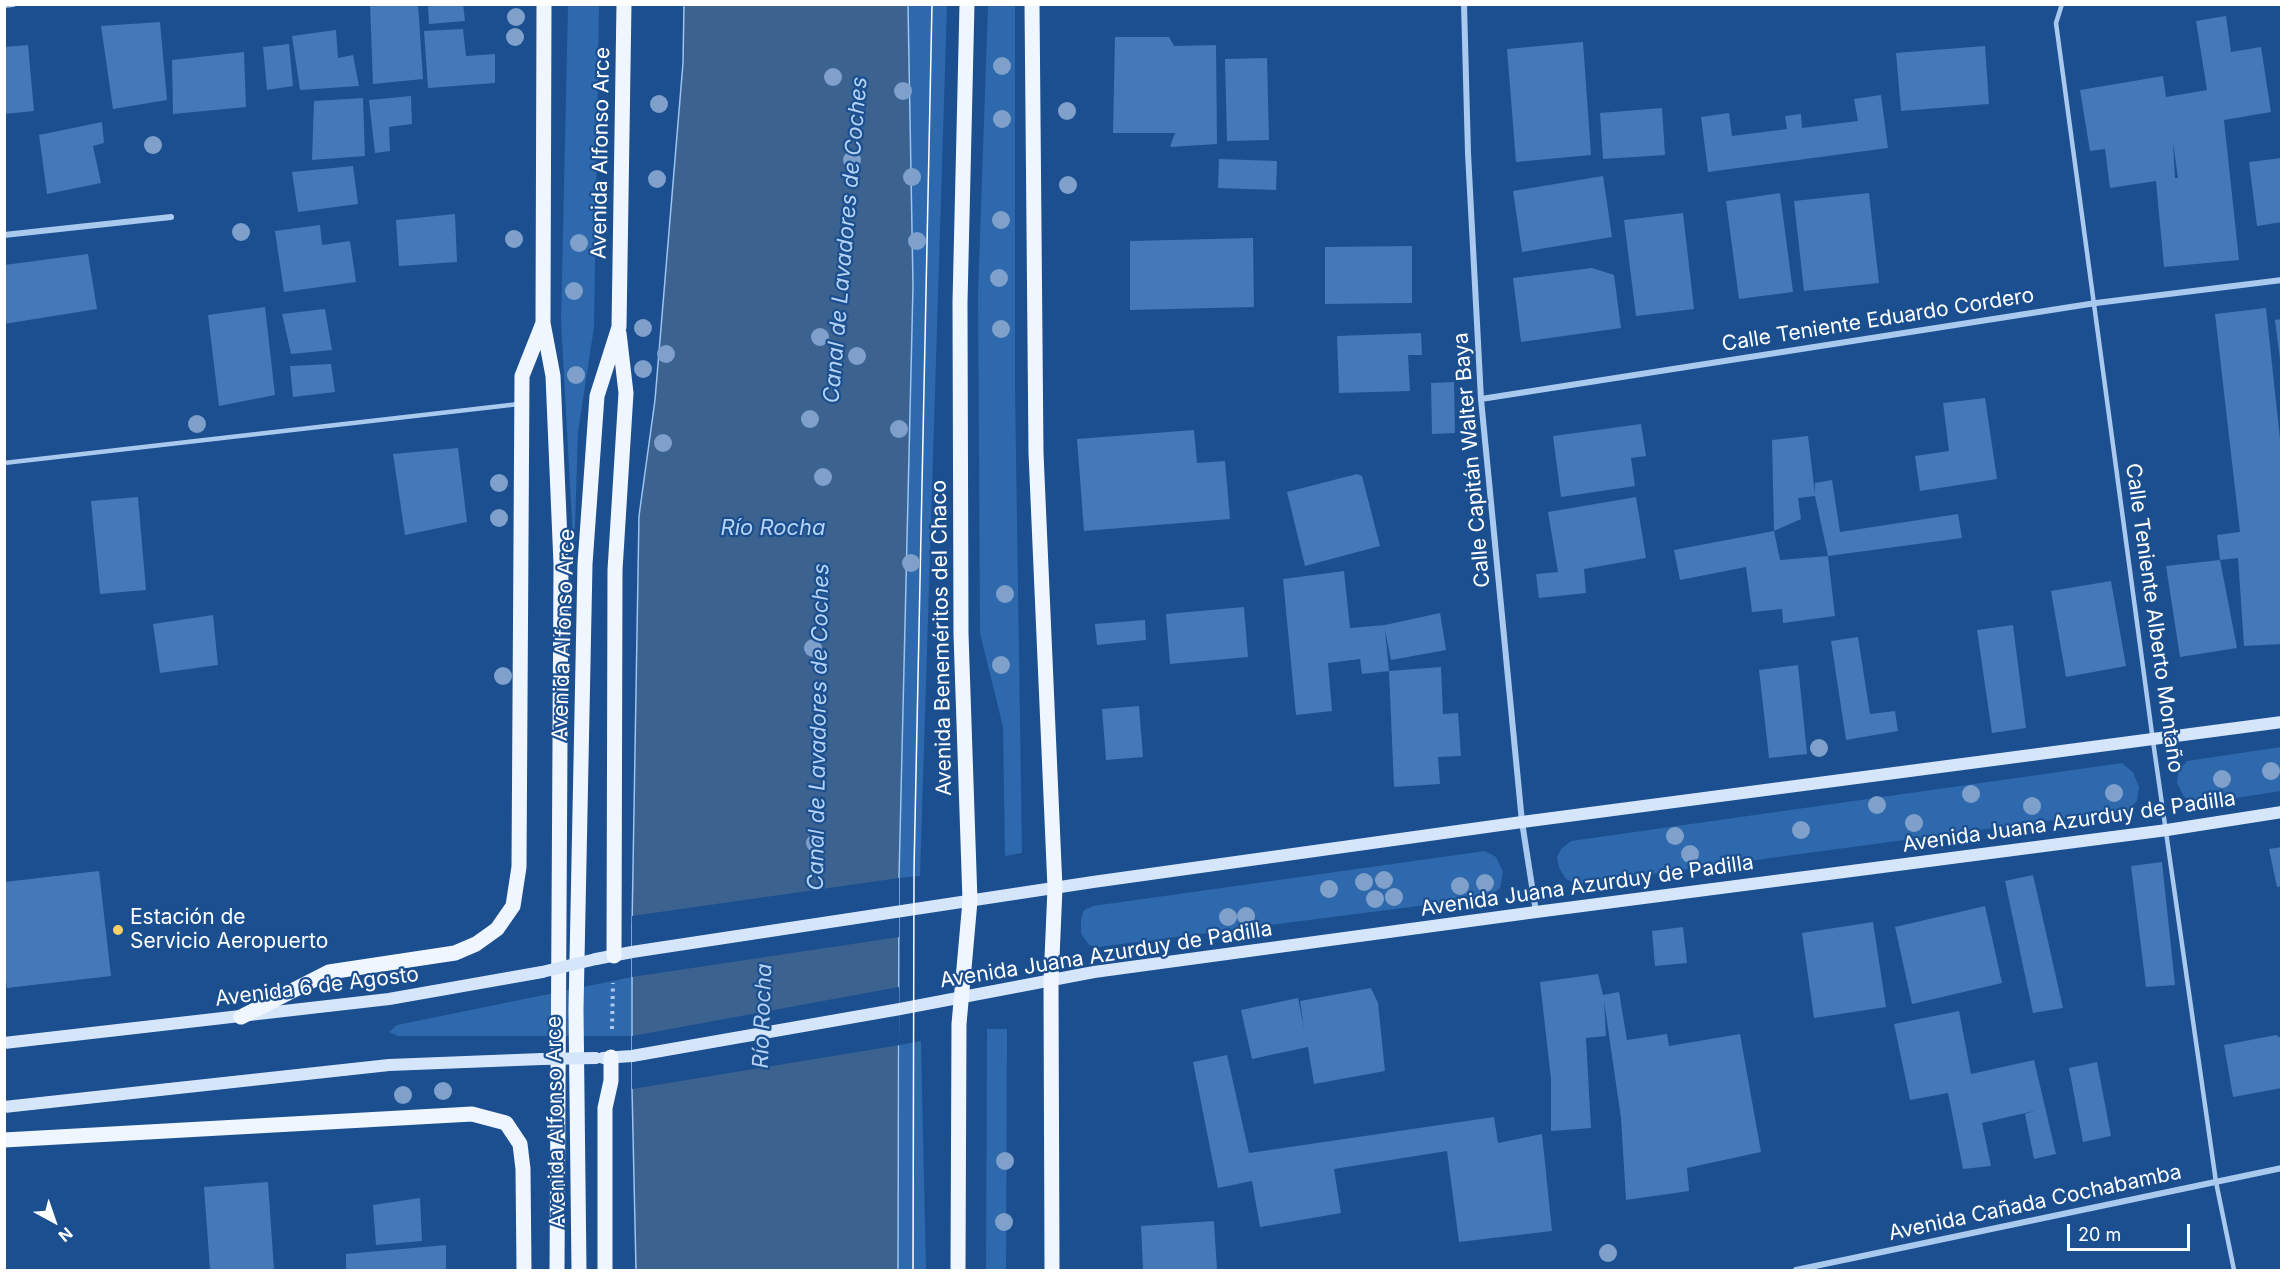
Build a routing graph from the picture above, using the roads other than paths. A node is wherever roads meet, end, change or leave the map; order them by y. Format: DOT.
graph roads {
  1 [pos="12,4"];
  2 [pos="544,4"];
  3 [pos="624,4"];
  4 [pos="967,4"];
  5 [pos="1032,4"];
  6 [pos="1464,4"];
  7 [pos="2062,4"];
  8 [pos="4,5"];
  9 [pos="171,217"];
  10 [pos="4,235"];
  11 [pos="2282,280"];
  12 [pos="2096,303"];
  13 [pos="543,323"];
  14 [pos="618,327"];
  15 [pos="1481,399"];
  16 [pos="522,404"];
  17 [pos="4,463"];
  18 [pos="2282,722"];
  19 [pos="2153,741"];
  20 [pos="2282,812"];
  21 [pos="1522,822"];
  22 [pos="2167,830"];
  23 [pos="1055,888"];
  24 [pos="970,901"];
  25 [pos="1536,912"];
  26 [pos="614,956"];
  27 [pos="1051,981"];
  28 [pos="961,997"];
  29 [pos="241,1017"];
  30 [pos="4,1043"];
  31 [pos="603,1058"];
  32 [pos="4,1107"];
  33 [pos="4,1140"];
  34 [pos="2282,1168"];
  35 [pos="2216,1182"];
  36 [pos="524,1270"];
  37 [pos="557,1270"];
  38 [pos="579,1270"];
  39 [pos="605,1270"];
  40 [pos="958,1270"];
  41 [pos="1052,1270"];
  42 [pos="1796,1270"];
  43 [pos="2234,1270"];
  1 -- 8 [label="street"];
  2 -- 13 [label="main road, Avenida Alfonso Arce"];
  3 -- 14 [label="main road, Avenida Alfonso Arce"];
  4 -- 24 [label="main road, Avenida Beneméritos del Chaco"];
  5 -- 23 [label="main road"];
  6 -- 15 [label="street, Calle Capitán Walter Baya"];
  7 -- 12 [label="lane, Calle Teniente Alberto Montaño"];
  9 -- 10 [label="street"];
  11 -- 12 [label="street, Calle Teniente Eduardo Cordero"];
  12 -- 15 [label="street, Calle Teniente Eduardo Cordero"];
  12 -- 19 [label="lane, Calle Teniente Alberto Montaño"];
  13 -- 16 [label="main road"];
  13 -- 37 [label="main road, Avenida Alfonso Arce"];
  14 -- 26 [label="main road"];
  14 -- 38 [label="main road, Avenida Alfonso Arce"];
  15 -- 21 [label="street, Calle Capitán Walter Baya"];
  16 -- 17 [label="lane"];
  16 -- 29 [label="main road"];
  18 -- 19 [label="main road"];
  19 -- 21 [label="main road"];
  19 -- 22 [label="lane, Calle Teniente Alberto Montaño"];
  20 -- 22 [label="main road, Avenida Juana Azurduy de Padilla"];
  21 -- 23 [label="main road"];
  21 -- 25 [label="street, Calle Capitán Walter Baya"];
  22 -- 25 [label="main road, Avenida Juana Azurduy de Padilla"];
  22 -- 35 [label="lane, Calle Teniente Alberto Montaño"];
  23 -- 24 [label="main road"];
  23 -- 27 [label="main road"];
  24 -- 26 [label="main road, Avenida 6 de Agosto"];
  24 -- 28 [label="main road, Avenida Beneméritos del Chaco"];
  25 -- 27 [label="main road, Avenida Juana Azurduy de Padilla"];
  26 -- 29 [label="main road, Avenida 6 de Agosto, bridge"];
  27 -- 28 [label="main road, Avenida Juana Azurduy de Padilla"];
  27 -- 41 [label="main road"];
  28 -- 31 [label="main road, Avenida Juana Azurduy de Padilla"];
  28 -- 40 [label="main road, Avenida Beneméritos del Chaco"];
  29 -- 30 [label="main road, Avenida 6 de Agosto"];
  31 -- 32 [label="main road, bridge"];
  31 -- 39 [label="main road"];
  33 -- 36 [label="main road"];
  34 -- 35 [label="street, Avenida Cañada Cochabamba"];
  35 -- 42 [label="street, Avenida Cañada Cochabamba"];
  35 -- 43 [label="lane, Calle Teniente Alberto Montaño"];
}
